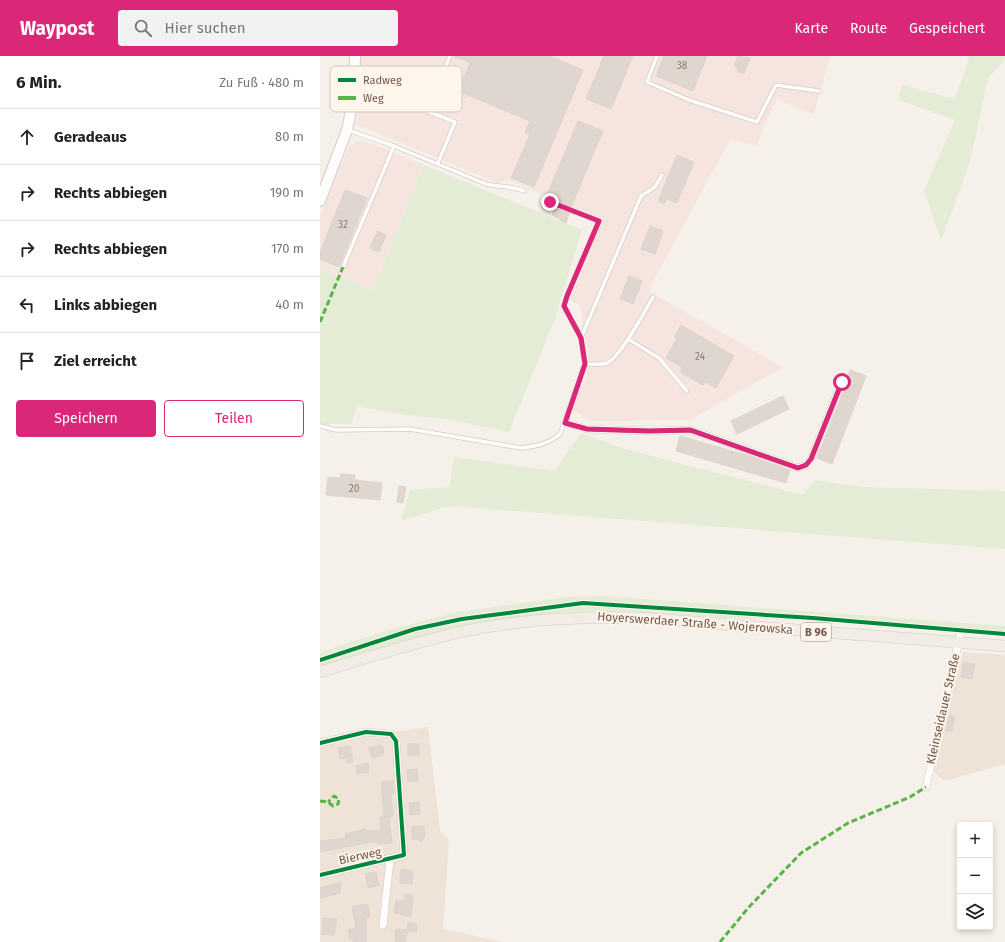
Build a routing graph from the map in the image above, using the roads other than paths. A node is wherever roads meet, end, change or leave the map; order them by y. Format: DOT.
graph roads {
  1 [pos="355,56"];
  2 [pos="450,56"];
  3 [pos="657,56"];
  4 [pos="355,66"];
  5 [pos="446,66"];
  6 [pos="819,91"];
  7 [pos="351,112"];
  8 [pos="430,112"];
  9 [pos="347,130"];
  10 [pos="394,146"];
  11 [pos="438,163"];
  12 [pos="662,175"];
  13 [pos="524,191"];
  14 [pos="320,202"];
  15 [pos="550,202"];
  16 [pos="343,267"];
  17 [pos="653,297"];
  18 [pos="581,338"];
  19 [pos="628,339"];
  20 [pos="585,364"];
  21 [pos="842,382"];
  22 [pos="687,391"];
  23 [pos="565,423"];
  24 [pos="320,426"];
  25 [pos="961,631"];
  26 [pos="958,643"];
  27 [pos="1005,646"];
  28 [pos="320,672"];
  29 [pos="320,743"];
  30 [pos="926,786"];
  31 [pos="390,859"];
  32 [pos="320,875"];
  33 [pos="383,925"];
  1 -- 4 [label="main road"];
  2 -- 5 [label="lane"];
  3 -- 6 [label="lane"];
  7 -- 9 [label="main road"];
  8 -- 11 [label="lane"];
  9 -- 10 [label="lane"];
  9 -- 14 [label="main road"];
  10 -- 11 [label="lane"];
  10 -- 16 [label="lane"];
  11 -- 13 [label="lane"];
  12 -- 18 [label="lane"];
  15 -- 18 [label="lane"];
  17 -- 19 [label="lane"];
  18 -- 20 [label="lane"];
  19 -- 20 [label="lane"];
  19 -- 22 [label="lane"];
  20 -- 23 [label="lane"];
  21 -- 23 [label="street"];
  23 -- 24 [label="lane"];
  25 -- 26 [label="street, Kleinseidauer Straße"];
  26 -- 27 [label="main road, Hoyerswerdaer Straße - Wojerowska / B 96"];
  26 -- 28 [label="main road, Hoyerswerdaer Straße - Wojerowska / B 96"];
  26 -- 30 [label="street, Kleinseidauer Straße"];
  29 -- 31 [label="street, Bierweg"];
  31 -- 32 [label="street, Bierweg"];
  31 -- 33 [label="street, Bierweg"];
}
